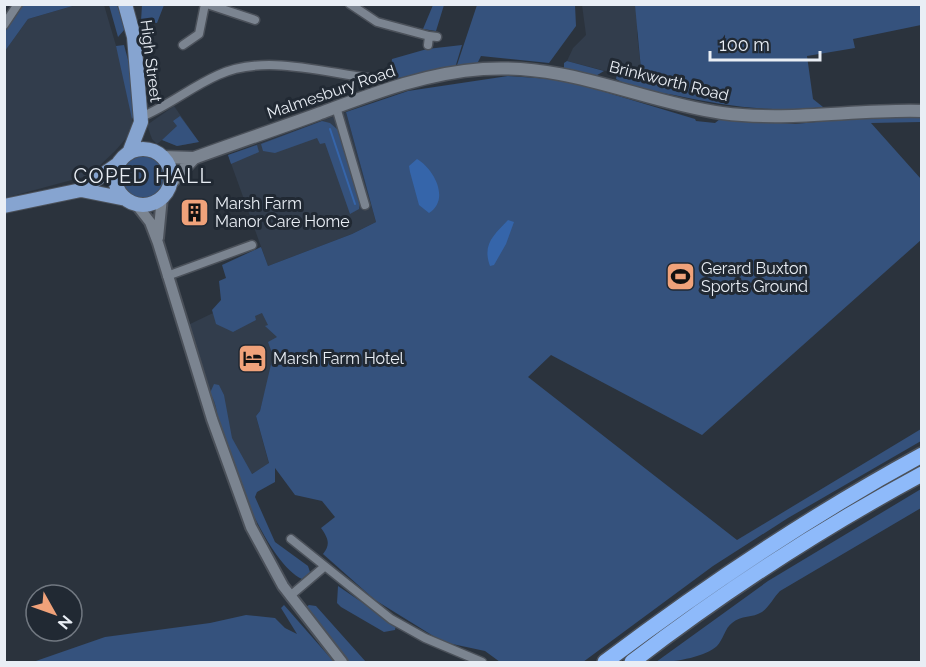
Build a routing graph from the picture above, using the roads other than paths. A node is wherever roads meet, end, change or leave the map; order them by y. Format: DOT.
graph roads {
  1 [pos="18,4"];
  2 [pos="125,4"];
  3 [pos="206,4"];
  4 [pos="350,4"];
  5 [pos="220,6"];
  6 [pos="255,20"];
  7 [pos="4,25"];
  8 [pos="431,39"];
  9 [pos="183,45"];
  10 [pos="482,69"];
  11 [pos="369,78"];
  12 [pos="336,107"];
  13 [pos="921,111"];
  14 [pos="141,120"];
  15 [pos="129,153"];
  16 [pos="159,154"];
  17 [pos="194,158"];
  18 [pos="118,164"];
  19 [pos="171,183"];
  20 [pos="81,190"];
  21 [pos="162,197"];
  22 [pos="131,201"];
  23 [pos="365,205"];
  24 [pos="4,206"];
  25 [pos="158,243"];
  26 [pos="252,245"];
  27 [pos="167,276"];
  28 [pos="921,454"];
  29 [pos="921,474"];
  30 [pos="291,539"];
  31 [pos="324,567"];
  32 [pos="290,596"];
  33 [pos="342,663"];
  34 [pos="482,663"];
  35 [pos="605,663"];
  36 [pos="632,663"];
  1 -- 7 [label="street"];
  2 -- 14 [label="main road, High Street"];
  3 -- 5 [label="street"];
  3 -- 9 [label="street"];
  4 -- 8 [label="street"];
  5 -- 6 [label="street"];
  10 -- 12 [label="main road, Malmesbury Road"];
  10 -- 13 [label="main road, Brinkworth Road"];
  11 -- 14 [label="street"];
  12 -- 17 [label="main road, Malmesbury Road"];
  12 -- 23 [label="street"];
  14 -- 15 [label="main road, High Street"];
  14 -- 16 [label="main road, High Street"];
  15 -- 16 [label="main road"];
  15 -- 18 [label="main road"];
  16 -- 17 [label="main road"];
  16 -- 19 [label="main road"];
  17 -- 19 [label="main road"];
  18 -- 20 [label="main road"];
  18 -- 22 [label="main road"];
  19 -- 21 [label="main road"];
  20 -- 22 [label="main road"];
  20 -- 24 [label="main road"];
  21 -- 22 [label="main road"];
  21 -- 25 [label="street"];
  22 -- 25 [label="street"];
  25 -- 27 [label="street"];
  26 -- 27 [label="street"];
  27 -- 32 [label="street"];
  28 -- 35 [label="highway"];
  29 -- 36 [label="highway"];
  30 -- 31 [label="street"];
  31 -- 32 [label="street"];
  31 -- 34 [label="street"];
  32 -- 33 [label="street"];
}
